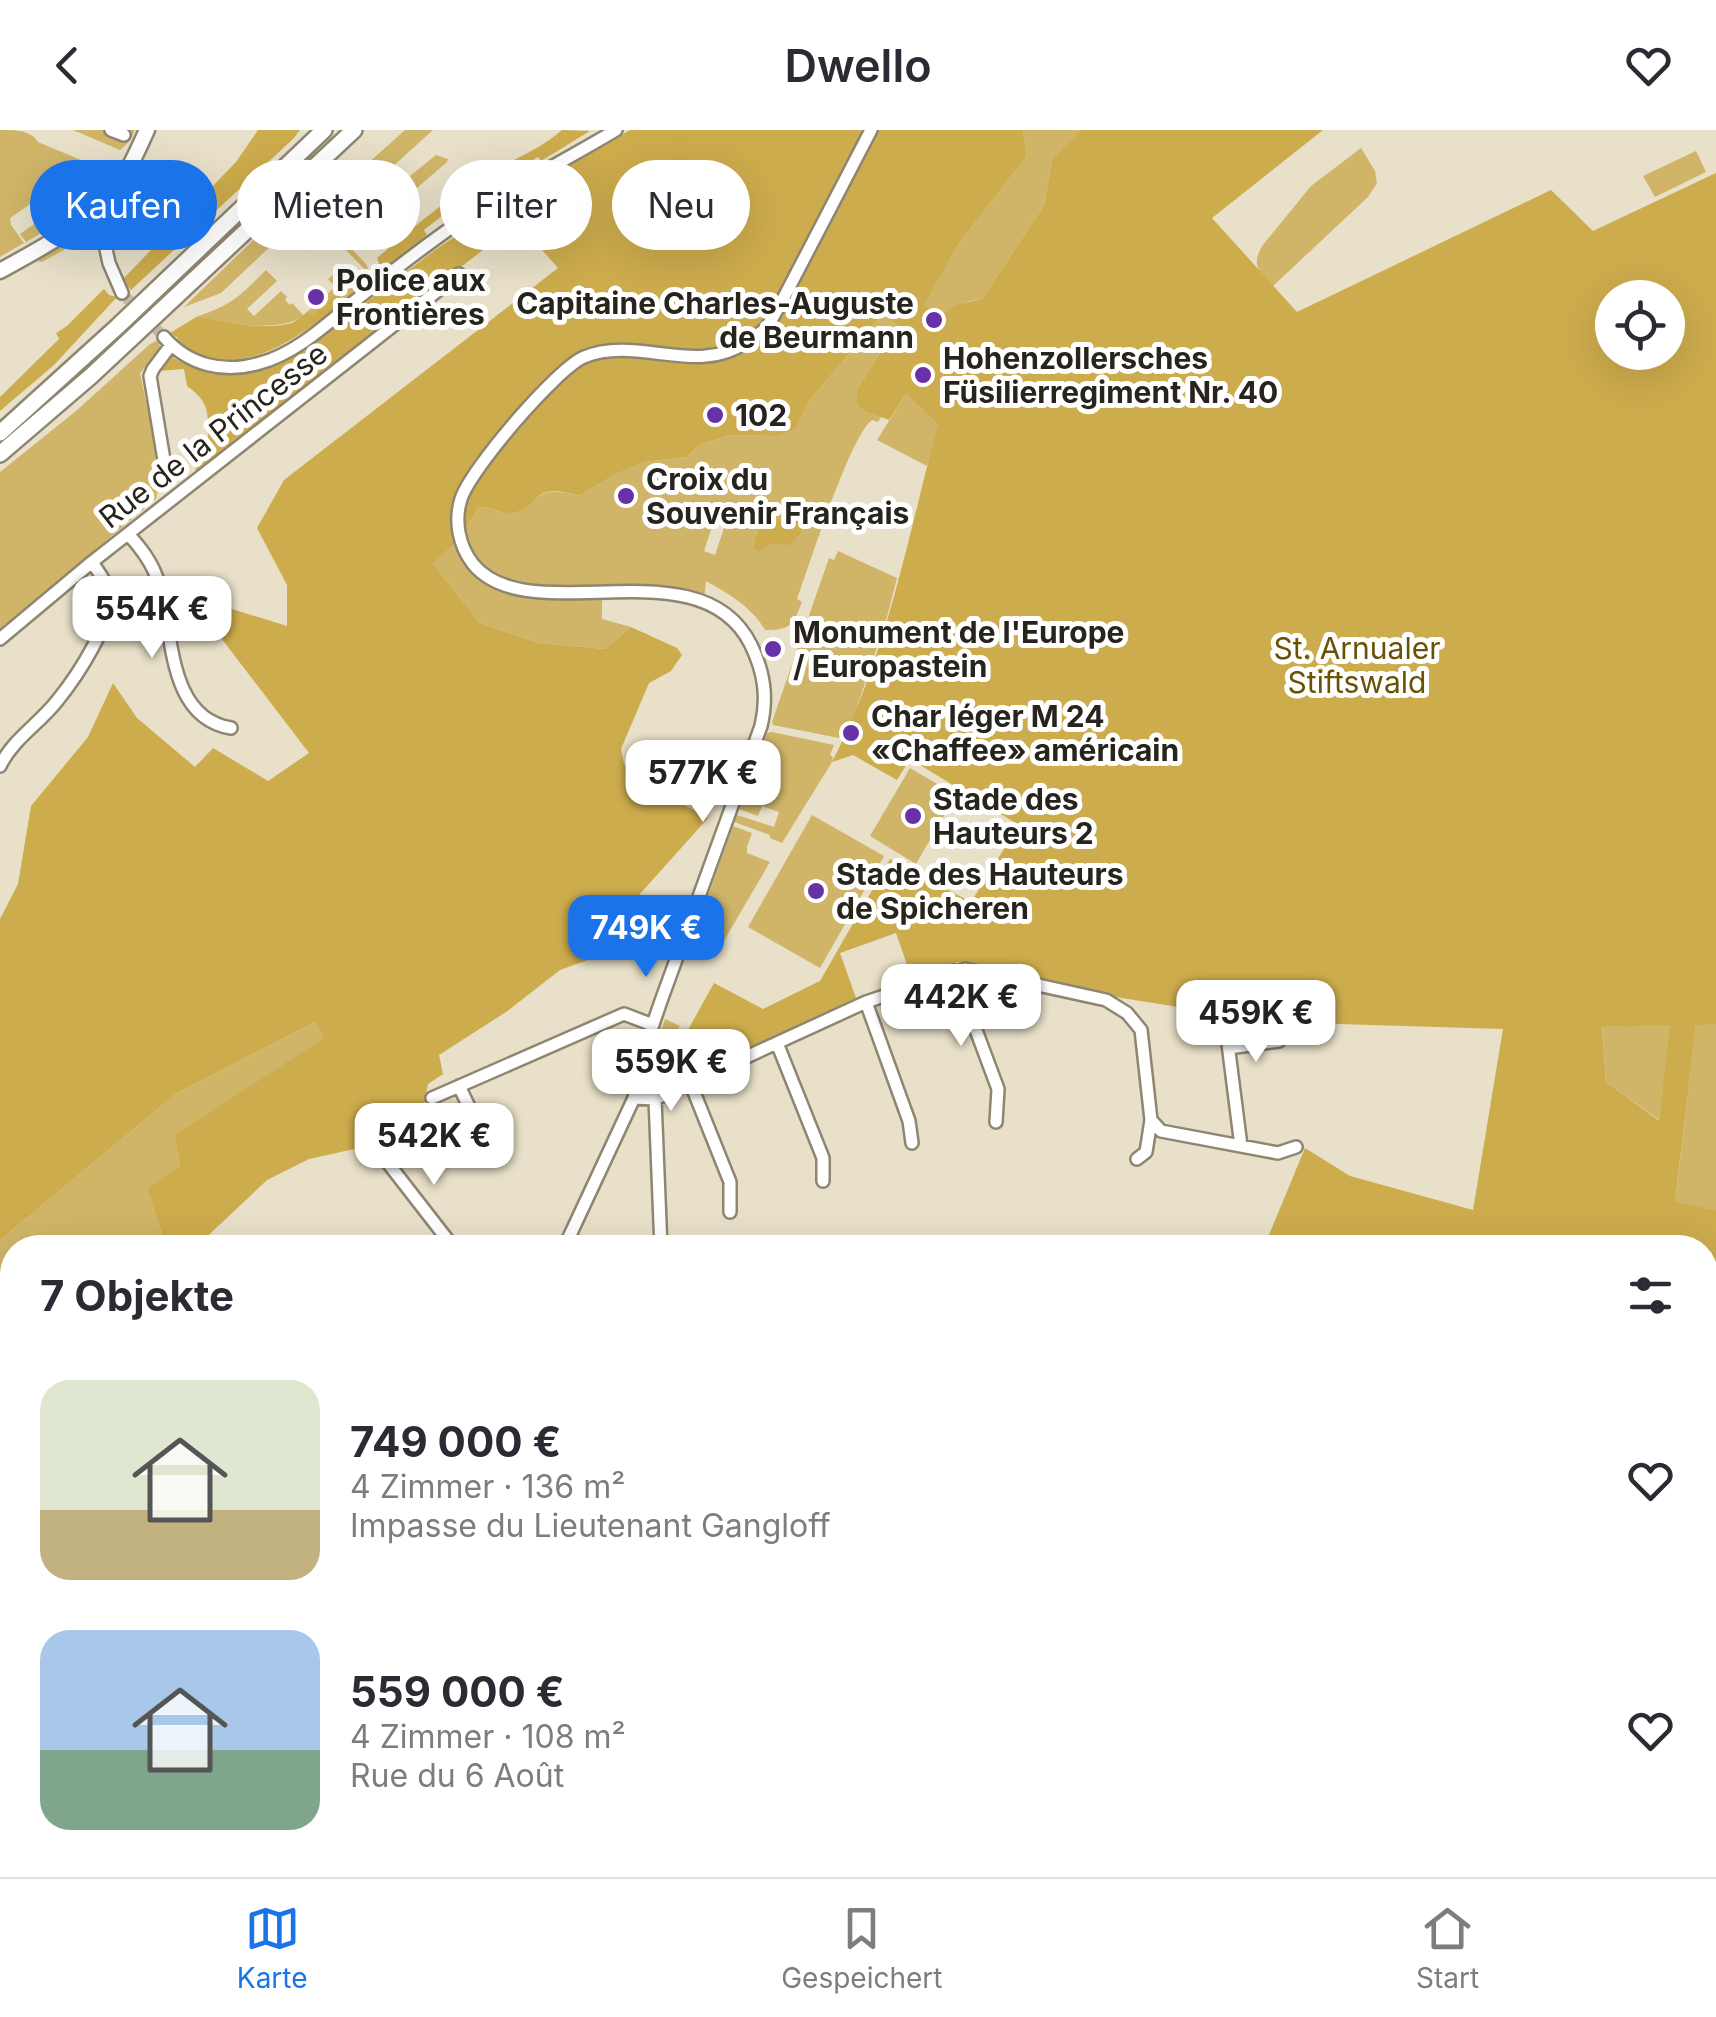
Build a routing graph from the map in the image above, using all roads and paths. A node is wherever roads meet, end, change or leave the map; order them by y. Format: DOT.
graph roads {
  1 [pos="146,130"];
  2 [pos="324,130"];
  3 [pos="354,130"];
  4 [pos="616,130"];
  5 [pos="871,130"];
  6 [pos="132,160"];
  7 [pos="36,250"];
  8 [pos="106,250"];
  9 [pos="0,271"];
  10 [pos="459,274"];
  11 [pos="122,293"];
  12 [pos="0,433"];
  13 [pos="0,454"];
  14 [pos="166,472"];
  15 [pos="128,534"];
  16 [pos="92,562"];
  17 [pos="0,639"];
  18 [pos="231,728"];
  19 [pos="0,766"];
  20 [pos="954,971"];
  21 [pos="866,1002"];
  22 [pos="651,1031"];
  23 [pos="1278,1041"];
  24 [pos="776,1043"];
  25 [pos="690,1082"];
  26 [pos="459,1086"];
  27 [pos="432,1098"];
  28 [pos="634,1098"];
  29 [pos="655,1100"];
  30 [pos="1151,1120"];
  31 [pos="996,1122"];
  32 [pos="912,1143"];
  33 [pos="1241,1146"];
  34 [pos="1296,1147"];
  35 [pos="382,1154"];
  36 [pos="404,1158"];
  37 [pos="1138,1159"];
  38 [pos="823,1181"];
  39 [pos="730,1212"];
  40 [pos="444,1235"];
  41 [pos="570,1235"];
  42 [pos="660,1235"];
  1 -- 6 [label="main road"];
  2 -- 12 [label="highway"];
  3 -- 13 [label="highway"];
  4 -- 14 [label="street"];
  5 -- 22 [label="street"];
  7 -- 9 [label="main road"];
  8 -- 11 [label="street"];
  10 -- 15 [label="street, Rue de la Princesse"];
  15 -- 16 [label="street, Rue de la Princesse"];
  15 -- 18 [label="street"];
  16 -- 17 [label="street, Rue de la Princesse"];
  16 -- 19 [label="street"];
  20 -- 21 [label="street"];
  20 -- 30 [label="street"];
  20 -- 31 [label="street"];
  21 -- 24 [label="street"];
  21 -- 32 [label="street"];
  22 -- 26 [label="street"];
  22 -- 28 [label="street"];
  23 -- 33 [label="street"];
  24 -- 25 [label="street"];
  24 -- 38 [label="street"];
  25 -- 29 [label="street"];
  25 -- 39 [label="street"];
  26 -- 27 [label="street"];
  26 -- 36 [label="street"];
  28 -- 29 [label="street"];
  28 -- 41 [label="street"];
  29 -- 42 [label="street"];
  30 -- 33 [label="street"];
  30 -- 37 [label="street"];
  33 -- 34 [label="street"];
  35 -- 40 [label="street"];
}
